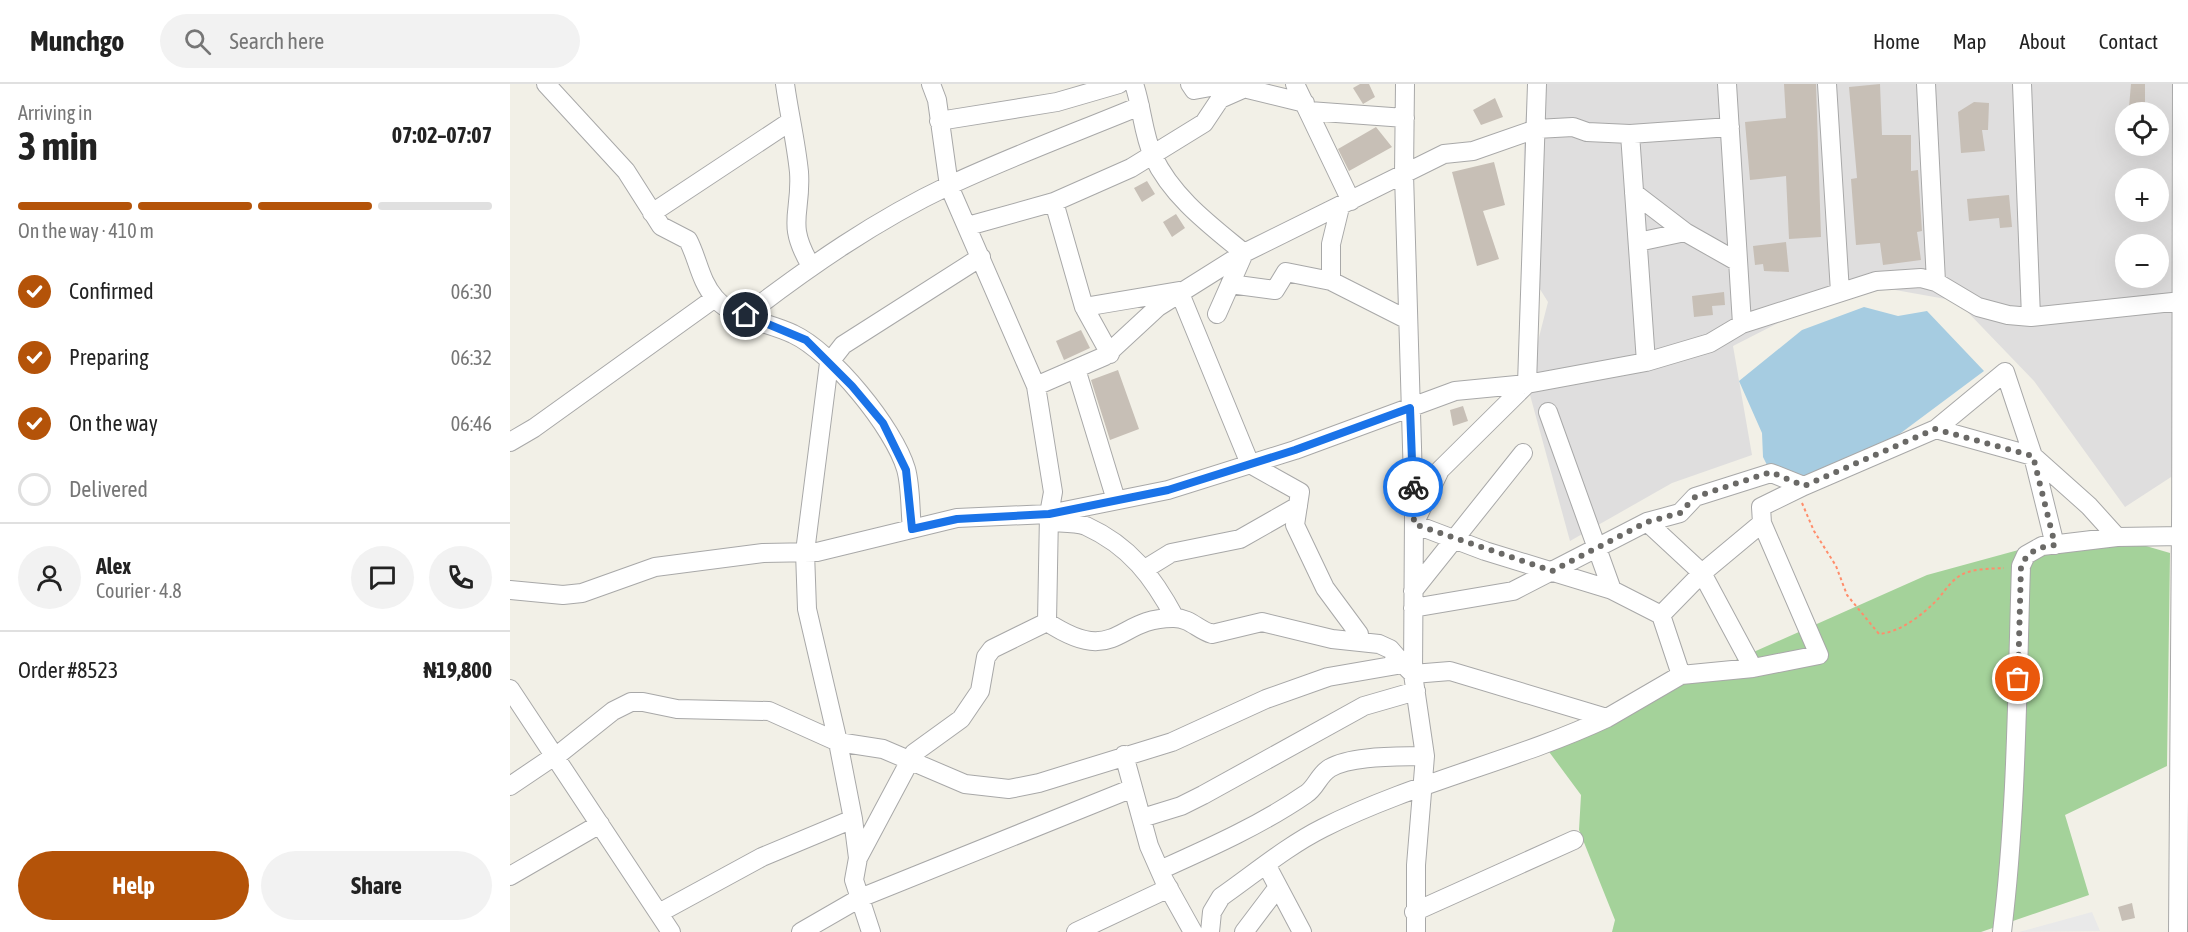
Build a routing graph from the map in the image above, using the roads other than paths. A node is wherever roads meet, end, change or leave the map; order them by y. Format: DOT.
graph roads {
  1 [pos="546,84"];
  2 [pos="785,84"];
  3 [pos="931,84"];
  4 [pos="1119,84"];
  5 [pos="1134,84"];
  6 [pos="1190,84"];
  7 [pos="1295,84"];
  8 [pos="1405,84"];
  9 [pos="1727,84"];
  10 [pos="1827,84"];
  11 [pos="1926,84"];
  12 [pos="2022,84"];
  13 [pos="2182,84"];
  14 [pos="1249,86"];
  15 [pos="1532,88"];
  16 [pos="1140,106"];
  17 [pos="1307,107"];
  18 [pos="1405,118"];
  19 [pos="791,121"];
  20 [pos="939,121"];
  21 [pos="1730,127"];
  22 [pos="1536,129"];
  23 [pos="1630,134"];
  24 [pos="2185,138"];
  25 [pos="1153,155"];
  26 [pos="1404,174"];
  27 [pos="949,186"];
  28 [pos="1634,193"];
  29 [pos="1054,202"];
  30 [pos="1346,204"];
  31 [pos="652,213"];
  32 [pos="968,226"];
  33 [pos="1685,232"];
  34 [pos="1638,242"];
  35 [pos="1244,253"];
  36 [pos="981,257"];
  37 [pos="1738,262"];
  38 [pos="810,266"];
  39 [pos="1331,281"];
  40 [pos="1936,282"];
  41 [pos="1230,284"];
  42 [pos="1179,291"];
  43 [pos="1840,292"];
  44 [pos="715,298"];
  45 [pos="2182,302"];
  46 [pos="1084,307"];
  47 [pos="1217,314"];
  48 [pos="746,315"];
  49 [pos="2031,316"];
  50 [pos="1408,320"];
  51 [pos="1742,324"];
  52 [pos="1110,354"];
  53 [pos="1646,362"];
  54 [pos="829,363"];
  55 [pos="1076,369"];
  56 [pos="1527,384"];
  57 [pos="1036,386"];
  58 [pos="1410,408"];
  59 [pos="1548,412"];
  60 [pos="1935,429"];
  61 [pos="510,442"];
  62 [pos="1523,453"];
  63 [pos="2033,456"];
  64 [pos="1250,464"];
  65 [pos="1804,486"];
  66 [pos="1116,500"];
  67 [pos="1298,506"];
  68 [pos="1049,518"];
  69 [pos="1647,522"];
  70 [pos="1762,523"];
  71 [pos="1414,524"];
  72 [pos="912,529"];
  73 [pos="2183,536"];
  74 [pos="2117,537"];
  75 [pos="1455,539"];
  76 [pos="2055,545"];
  77 [pos="1598,549"];
  78 [pos="805,552"];
  79 [pos="1145,569"];
  80 [pos="1552,571"];
  81 [pos="1702,573"];
  82 [pos="510,590"];
  83 [pos="1612,590"];
  84 [pos="1413,600"];
  85 [pos="1661,615"];
  86 [pos="1175,618"];
  87 [pos="1047,622"];
  88 [pos="1359,634"];
  89 [pos="1753,668"];
  90 [pos="1681,675"];
  91 [pos="1411,676"];
  92 [pos="510,689"];
  93 [pos="1607,717"];
  94 [pos="838,742"];
  95 [pos="1124,755"];
  96 [pos="1425,756"];
  97 [pos="554,757"];
  98 [pos="909,761"];
  99 [pos="510,786"];
  100 [pos="1425,787"];
  101 [pos="1133,788"];
  102 [pos="1142,818"];
  103 [pos="853,819"];
  104 [pos="600,824"];
  105 [pos="1574,840"];
  106 [pos="858,858"];
  107 [pos="1267,866"];
  108 [pos="1160,870"];
  109 [pos="510,876"];
  110 [pos="1278,886"];
  111 [pos="1168,888"];
  112 [pos="860,898"];
  113 [pos="1415,911"];
  114 [pos="659,913"];
  115 [pos="671,932"];
  116 [pos="801,932"];
  117 [pos="871,932"];
  118 [pos="1076,932"];
  119 [pos="1193,932"];
  120 [pos="1210,932"];
  121 [pos="1244,932"];
  122 [pos="1302,932"];
  123 [pos="1416,932"];
  124 [pos="2002,932"];
  125 [pos="2178,932"];
  1 -- 31 [label="street"];
  2 -- 19 [label="street"];
  3 -- 20 [label="street"];
  4 -- 20 [label="street"];
  5 -- 16 [label="street"];
  6 -- 14 [label="street"];
  7 -- 17 [label="street"];
  8 -- 18 [label="street"];
  9 -- 21 [label="street"];
  10 -- 43 [label="street"];
  11 -- 40 [label="street"];
  12 -- 49 [label="street"];
  13 -- 24 [label="street"];
  14 -- 17 [label="street"];
  14 -- 25 [label="street"];
  15 -- 22 [label="street"];
  16 -- 25 [label="street"];
  16 -- 27 [label="street"];
  17 -- 18 [label="street"];
  17 -- 30 [label="street"];
  18 -- 26 [label="street"];
  19 -- 31 [label="street"];
  19 -- 38 [label="street"];
  20 -- 27 [label="street"];
  21 -- 23 [label="street"];
  21 -- 37 [label="street"];
  22 -- 23 [label="street"];
  22 -- 26 [label="street"];
  22 -- 56 [label="street"];
  23 -- 28 [label="street"];
  24 -- 45 [label="street"];
  25 -- 29 [label="street"];
  25 -- 35 [label="street"];
  26 -- 30 [label="street"];
  26 -- 50 [label="street"];
  27 -- 32 [label="street"];
  27 -- 38 [label="street"];
  28 -- 33 [label="street"];
  28 -- 34 [label="street"];
  29 -- 32 [label="street"];
  29 -- 46 [label="street"];
  30 -- 35 [label="street"];
  30 -- 39 [label="street"];
  31 -- 44 [label="street"];
  32 -- 36 [label="street"];
  33 -- 34 [label="street"];
  33 -- 37 [label="street"];
  34 -- 53 [label="street"];
  35 -- 41 [label="street"];
  35 -- 42 [label="street"];
  36 -- 54 [label="street"];
  36 -- 57 [label="street"];
  37 -- 51 [label="street"];
  38 -- 48 [label="street"];
  39 -- 41 [label="street"];
  39 -- 50 [label="street"];
  40 -- 43 [label="street"];
  40 -- 49 [label="street"];
  41 -- 47 [label="street"];
  42 -- 46 [label="street"];
  42 -- 52 [label="street"];
  42 -- 64 [label="street"];
  43 -- 51 [label="street"];
  44 -- 48 [label="street"];
  44 -- 61 [label="street"];
  45 -- 49 [label="street"];
  45 -- 73 [label="street"];
  46 -- 52 [label="street"];
  48 -- 54 [label="street"];
  50 -- 58 [label="street"];
  51 -- 53 [label="street"];
  52 -- 55 [label="street"];
  53 -- 56 [label="street"];
  54 -- 72 [label="street"];
  54 -- 78 [label="street"];
  55 -- 57 [label="street"];
  55 -- 66 [label="street"];
  56 -- 58 [label="street"];
  56 -- 71 [label="street"];
  57 -- 68 [label="street"];
  58 -- 64 [label="street"];
  58 -- 71 [label="street"];
  59 -- 77 [label="street"];
  60 -- 63 [label="street"];
  60 -- 63 [label="street"];
  60 -- 65 [label="street"];
  62 -- 75 [label="street"];
  63 -- 74 [label="street"];
  63 -- 76 [label="street"];
  64 -- 66 [label="street"];
  64 -- 67 [label="street"];
  65 -- 69 [label="street"];
  65 -- 70 [label="street"];
  66 -- 68 [label="street"];
  67 -- 79 [label="street"];
  67 -- 88 [label="street"];
  68 -- 72 [label="street"];
  68 -- 79 [label="street"];
  68 -- 87 [label="street"];
  69 -- 77 [label="street"];
  69 -- 81 [label="street"];
  70 -- 81 [label="street"];
  70 -- 89 [label="street"];
  71 -- 75 [label="street"];
  71 -- 84 [label="street"];
  72 -- 78 [label="street"];
  73 -- 74 [label="street"];
  73 -- 125 [label="street"];
  74 -- 76 [label="street"];
  75 -- 80 [label="street"];
  75 -- 84 [label="street"];
  76 -- 124 [label="street"];
  77 -- 80 [label="street"];
  77 -- 83 [label="street"];
  78 -- 82 [label="street"];
  78 -- 94 [label="street"];
  79 -- 86 [label="street"];
  80 -- 83 [label="street"];
  80 -- 84 [label="street"];
  81 -- 85 [label="street"];
  81 -- 89 [label="street"];
  83 -- 85 [label="street"];
  84 -- 91 [label="street"];
  85 -- 90 [label="street"];
  86 -- 87 [label="street"];
  86 -- 91 [label="street"];
  87 -- 98 [label="street"];
  89 -- 90 [label="street"];
  90 -- 93 [label="street"];
  91 -- 93 [label="street"];
  91 -- 95 [label="street"];
  91 -- 96 [label="street"];
  91 -- 102 [label="street"];
  92 -- 97 [label="street"];
  93 -- 100 [label="street"];
  94 -- 97 [label="street"];
  94 -- 98 [label="street"];
  94 -- 103 [label="street"];
  95 -- 98 [label="street"];
  95 -- 101 [label="street"];
  96 -- 100 [label="street"];
  96 -- 108 [label="street"];
  97 -- 99 [label="street"];
  97 -- 104 [label="street"];
  98 -- 106 [label="street"];
  100 -- 107 [label="street"];
  100 -- 113 [label="street"];
  101 -- 102 [label="street"];
  101 -- 112 [label="street"];
  102 -- 108 [label="street"];
  103 -- 106 [label="street"];
  103 -- 114 [label="street"];
  104 -- 109 [label="street"];
  104 -- 114 [label="street"];
  105 -- 113 [label="street"];
  106 -- 112 [label="street"];
  107 -- 110 [label="street"];
  107 -- 120 [label="street"];
  108 -- 111 [label="street"];
  110 -- 121 [label="street"];
  110 -- 122 [label="street"];
  111 -- 118 [label="street"];
  111 -- 119 [label="street"];
  112 -- 116 [label="street"];
  112 -- 117 [label="street"];
  113 -- 123 [label="street"];
  114 -- 115 [label="street"];
}
